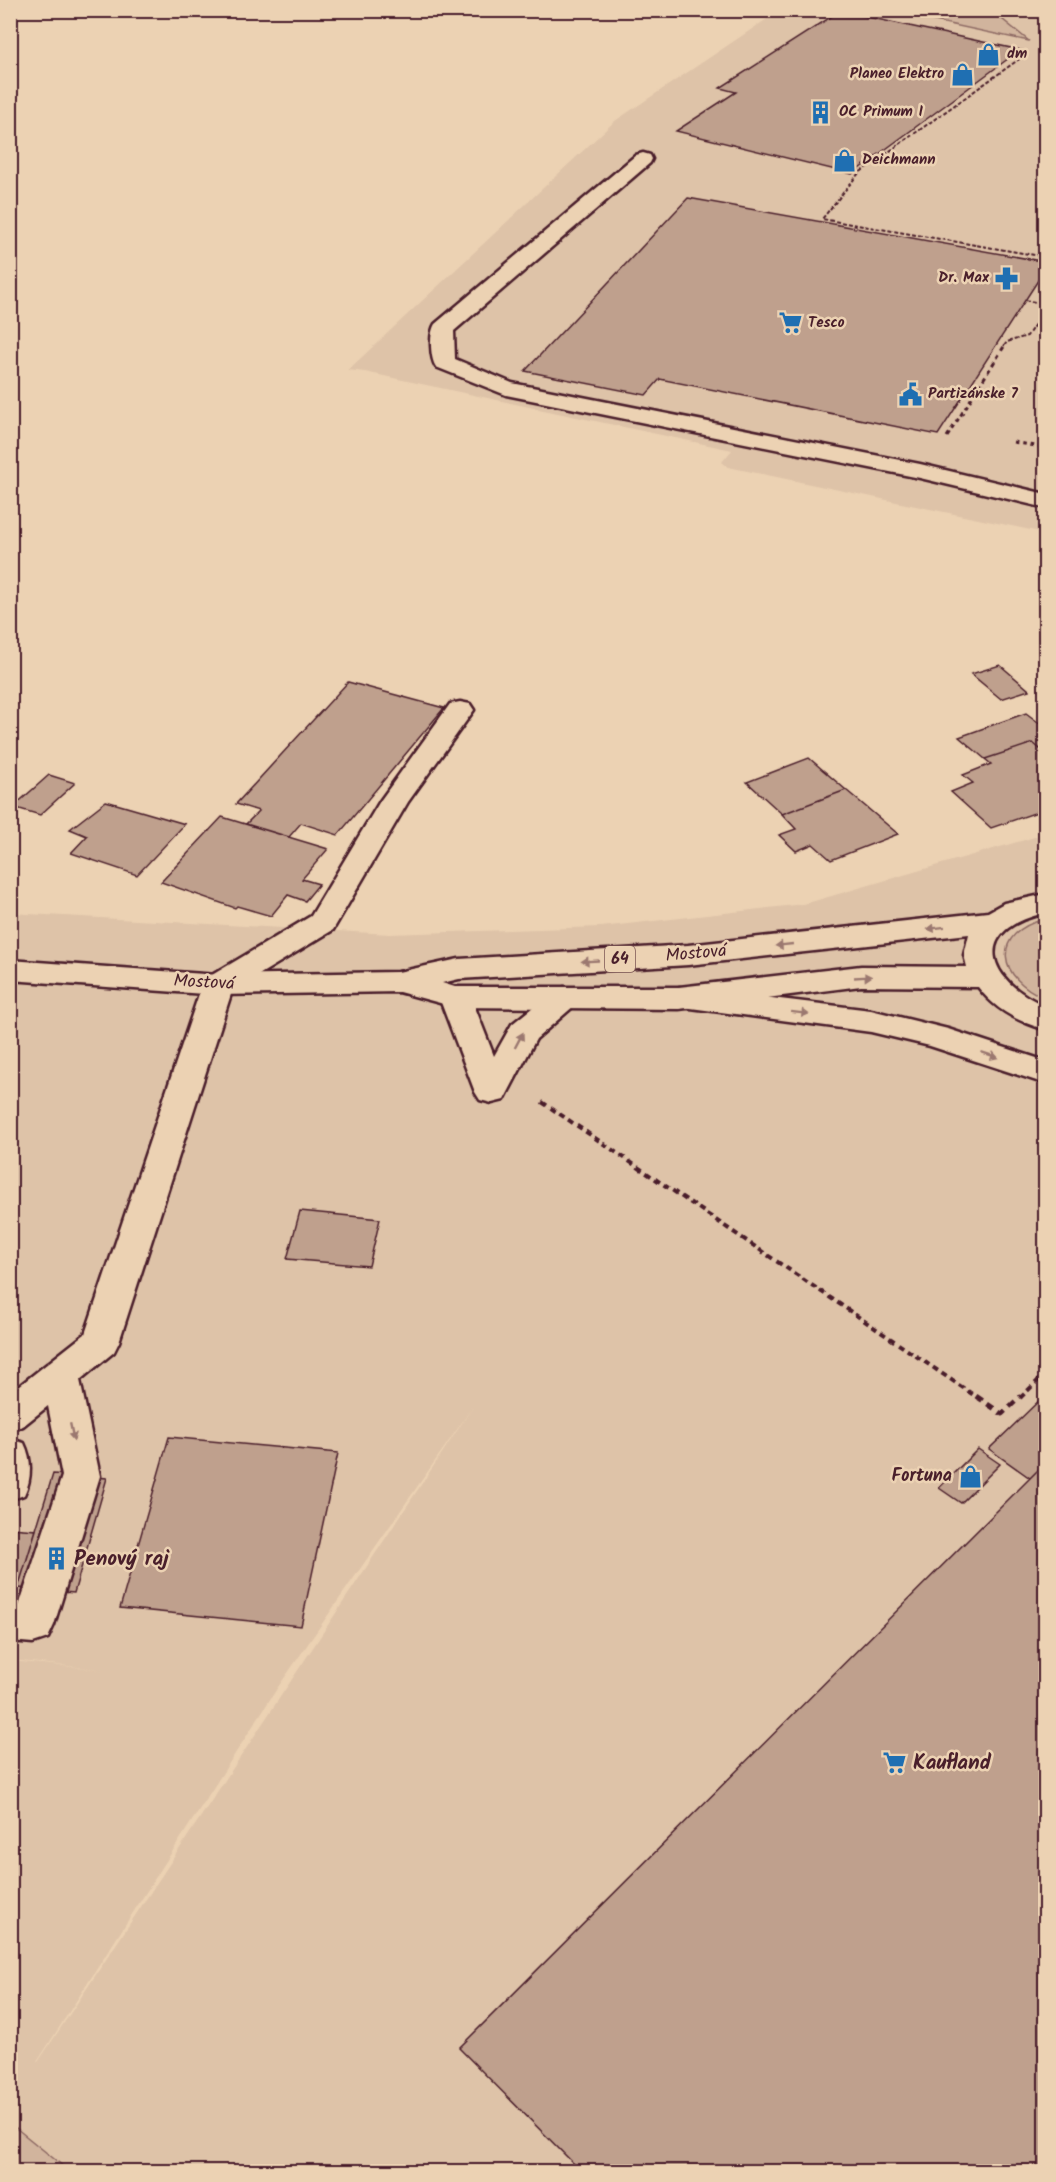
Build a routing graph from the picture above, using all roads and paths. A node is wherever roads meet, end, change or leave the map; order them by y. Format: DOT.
graph roads {
  1 [pos="1026,55"];
  2 [pos="643,159"];
  3 [pos="1046,257"];
  4 [pos="1025,300"];
  5 [pos="1046,306"];
  6 [pos="944,440"];
  7 [pos="1013,442"];
  8 [pos="1046,448"];
  9 [pos="1046,501"];
  10 [pos="460,710"];
  11 [pos="1046,903"];
  12 [pos="994,921"];
  13 [pos="10,970"];
  14 [pos="985,977"];
  15 [pos="398,982"];
  16 [pos="218,985"];
  17 [pos="455,997"];
  18 [pos="564,998"];
  19 [pos="679,998"];
  20 [pos="1046,1019"];
  21 [pos="1046,1073"];
  22 [pos="538,1099"];
  23 [pos="1046,1373"];
  24 [pos="60,1375"];
  25 [pos="10,1415"];
  26 [pos="10,1454"];
  27 [pos="10,1484"];
  28 [pos="10,1623"];
  1 -- 3 [label="path"];
  2 -- 9 [label="main road"];
  4 -- 5 [label="path"];
  5 -- 6 [label="path"];
  7 -- 8 [label="path"];
  10 -- 16 [label="main road"];
  11 -- 12 [label="main road, 64"];
  12 -- 14 [label="main road"];
  12 -- 15 [label="main road, Mostová / 64, one-way"];
  13 -- 16 [label="main road, Mostová / 64"];
  19 -- 14 [label="main road, Mostová / 64, one-way"];
  14 -- 20 [label="main road"];
  15 -- 16 [label="main road, Mostová / 64"];
  15 -- 17 [label="main road, Mostová / 64"];
  16 -- 24 [label="main road"];
  17 -- 18 [label="main road, Mostová / 64"];
  17 -- 18 [label="main road, one-way"];
  18 -- 19 [label="main road, Mostová / 64"];
  19 -- 21 [label="main road, one-way"];
  22 -- 23 [label="path"];
  24 -- 25 [label="main road"];
  24 -- 28 [label="main road, one-way"];
  26 -- 27 [label="main road"];
}
